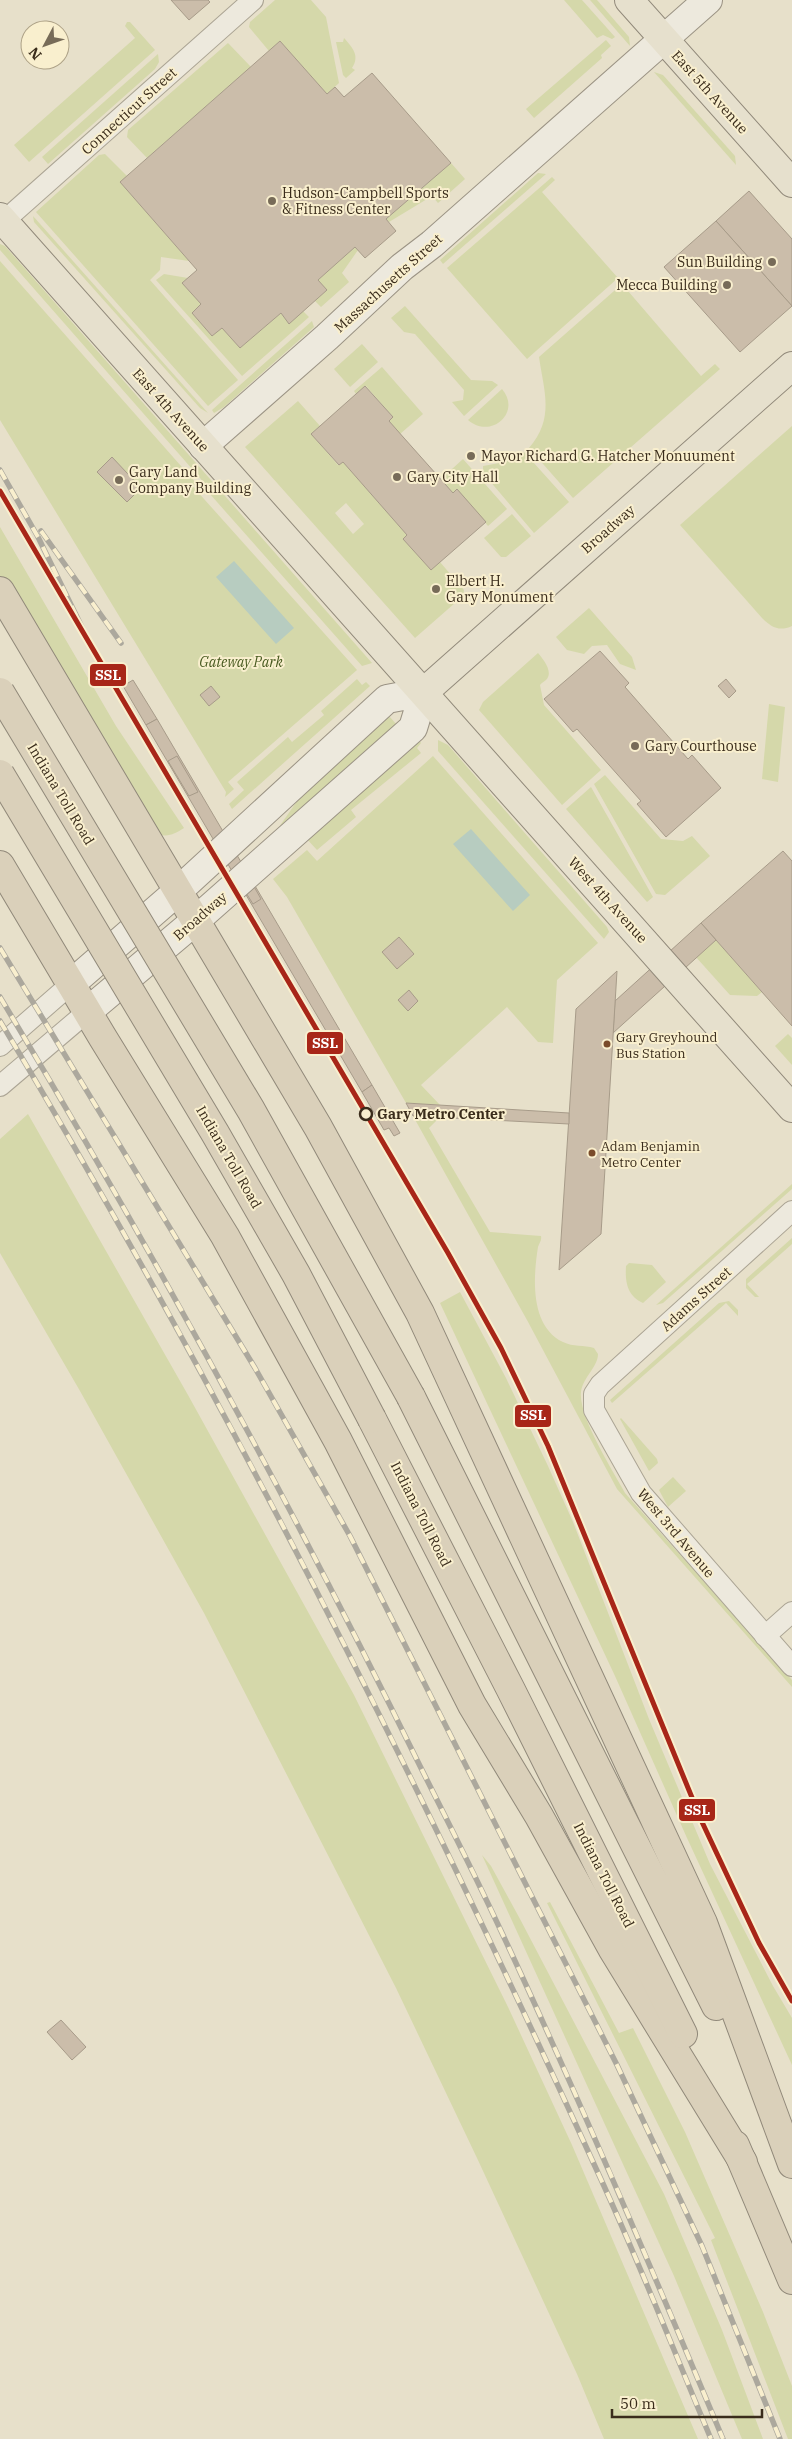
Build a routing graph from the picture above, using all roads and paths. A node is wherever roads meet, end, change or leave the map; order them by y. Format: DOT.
graph roads {
  1 [pos="253,0"];
  2 [pos="629,0"];
  3 [pos="708,0"];
  4 [pos="664,40"];
  5 [pos="792,183"];
  6 [pos="2,219"];
  7 [pos="792,366"];
  8 [pos="203,446"];
  9 [pos="0,591"];
  10 [pos="0,692"];
  11 [pos="424,692"];
  12 [pos="0,774"];
  13 [pos="0,865"];
  14 [pos="178,890"];
  15 [pos="195,921"];
  16 [pos="71,984"];
  17 [pos="87,1012"];
  18 [pos="0,1046"];
  19 [pos="0,1086"];
  20 [pos="792,1108"];
  21 [pos="792,1211"];
  22 [pos="600,1385"];
  23 [pos="792,1612"];
  24 [pos="765,1636"];
  25 [pos="792,1666"];
  26 [pos="743,2162"];
  27 [pos="792,2164"];
  28 [pos="792,2169"];
  29 [pos="792,2280"];
  1 -- 6 [label="street, Connecticut Street"];
  2 -- 4 [label="main road, East 5th Avenue"];
  3 -- 4 [label="main road, Massachusetts Street"];
  4 -- 5 [label="main road, East 5th Avenue"];
  4 -- 8 [label="main road, Massachusetts Street"];
  6 -- 8 [label="main road, East 4th Avenue"];
  7 -- 11 [label="main road, Broadway"];
  8 -- 11 [label="main road, East 4th Avenue"];
  9 -- 14 [label="highway"];
  10 -- 28 [label="highway, Indiana Toll Road, bridge"];
  11 -- 14 [label="main road"];
  11 -- 15 [label="main road, Broadway"];
  11 -- 20 [label="main road, West 4th Avenue"];
  12 -- 26 [label="highway, Indiana Toll Road, bridge"];
  13 -- 16 [label="highway"];
  14 -- 15 [label="highway"];
  14 -- 16 [label="main road"];
  15 -- 17 [label="main road, Broadway"];
  15 -- 27 [label="highway"];
  16 -- 17 [label="highway"];
  16 -- 18 [label="street"];
  17 -- 19 [label="street, Broadway"];
  17 -- 26 [label="highway"];
  21 -- 22 [label="street, Adams Street"];
  22 -- 24 [label="street, West 3rd Avenue"];
  23 -- 24 [label="street"];
  24 -- 25 [label="street, West 3rd Avenue"];
  26 -- 29 [label="highway, Indiana Toll Road"];
}
